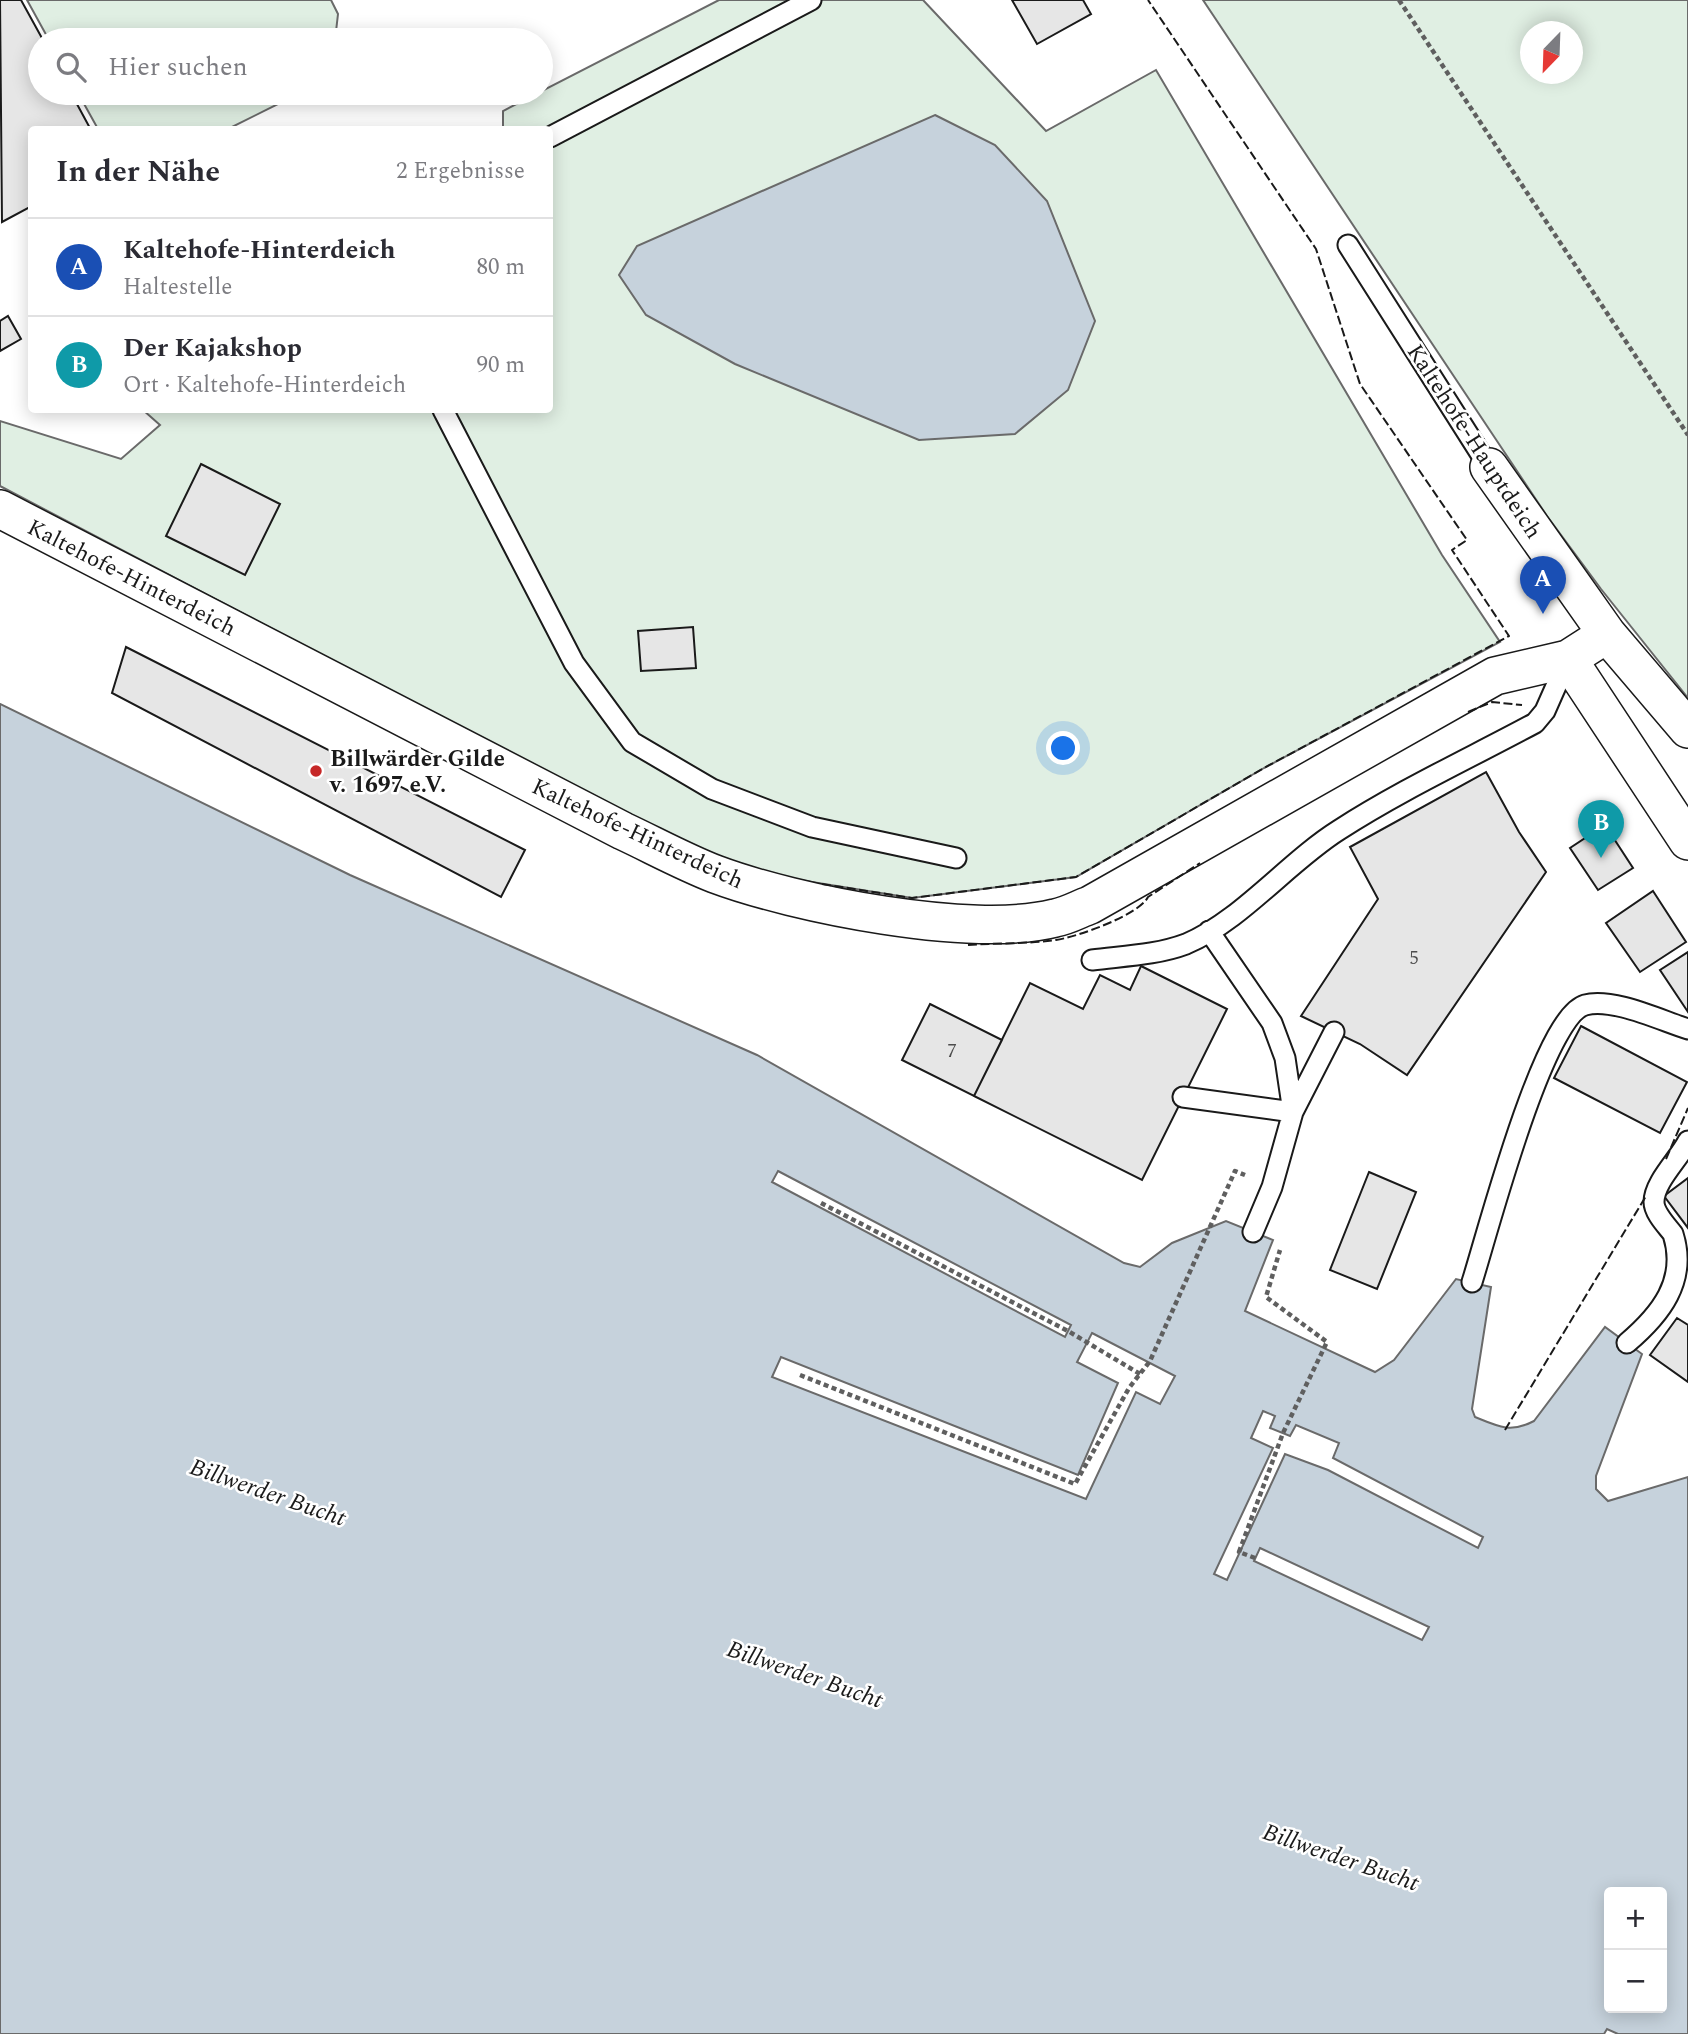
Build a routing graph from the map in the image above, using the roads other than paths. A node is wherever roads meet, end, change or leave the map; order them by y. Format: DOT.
graph roads {
  1 [pos="811,0"];
  2 [pos="553,135"];
  3 [pos="1348,245"];
  4 [pos="445,413"];
  5 [pos="1489,467"];
  6 [pos="0,509"];
  7 [pos="1607,634"];
  8 [pos="1568,659"];
  9 [pos="1688,729"];
  10 [pos="1688,841"];
  11 [pos="956,858"];
  12 [pos="1209,930"];
  13 [pos="1092,960"];
  14 [pos="1688,1029"];
  15 [pos="1334,1032"];
  16 [pos="1183,1097"];
  17 [pos="1293,1112"];
  18 [pos="1688,1141"];
  19 [pos="1253,1232"];
  20 [pos="1472,1282"];
  21 [pos="1626,1343"];
  1 -- 2 [label="lane"];
  3 -- 5 [label="lane, Kaltehofe-Hauptdeich"];
  4 -- 11 [label="lane"];
  5 -- 7 [label="street, Kaltehofe-Hauptdeich"];
  6 -- 8 [label="street, Kaltehofe-Hinterdeich"];
  7 -- 8 [label="street, Kaltehofe-Hinterdeich"];
  7 -- 9 [label="street, Kaltehofe-Hauptdeich"];
  8 -- 10 [label="street"];
  8 -- 12 [label="lane"];
  12 -- 13 [label="lane"];
  12 -- 17 [label="lane"];
  14 -- 20 [label="lane"];
  15 -- 17 [label="lane"];
  16 -- 17 [label="lane"];
  17 -- 19 [label="lane"];
  18 -- 21 [label="lane"];
}
